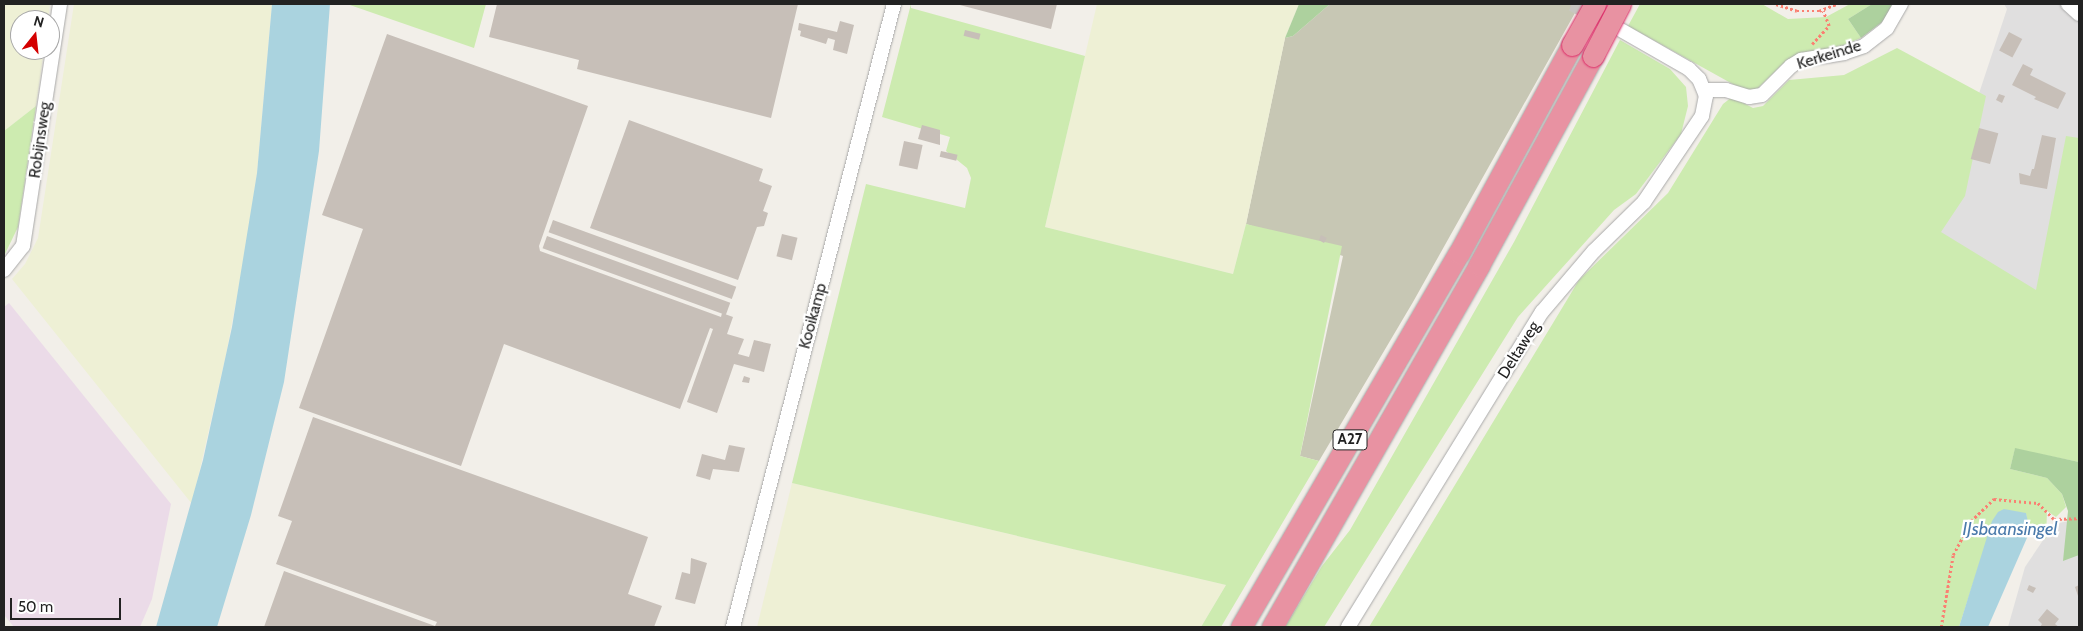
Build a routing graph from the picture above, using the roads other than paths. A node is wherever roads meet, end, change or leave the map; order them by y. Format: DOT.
graph roads {
  1 [pos="60,4"];
  2 [pos="894,4"];
  3 [pos="1595,4"];
  4 [pos="1620,4"];
  5 [pos="1901,4"];
  6 [pos="2068,4"];
  7 [pos="2079,14"];
  8 [pos="1621,30"];
  9 [pos="1705,90"];
  10 [pos="4,270"];
  11 [pos="733,627"];
  12 [pos="1241,627"];
  13 [pos="1272,627"];
  14 [pos="1348,627"];
  1 -- 10 [label="street, Robijnsweg"];
  2 -- 11 [label="street, Kooikamp"];
  3 -- 12 [label="highway, A27, bridge"];
  4 -- 13 [label="highway, A27, bridge"];
  5 -- 9 [label="street, Kerkeinde"];
  6 -- 7 [label="street"];
  8 -- 9 [label="street"];
  9 -- 14 [label="street, Deltaweg"];
}
